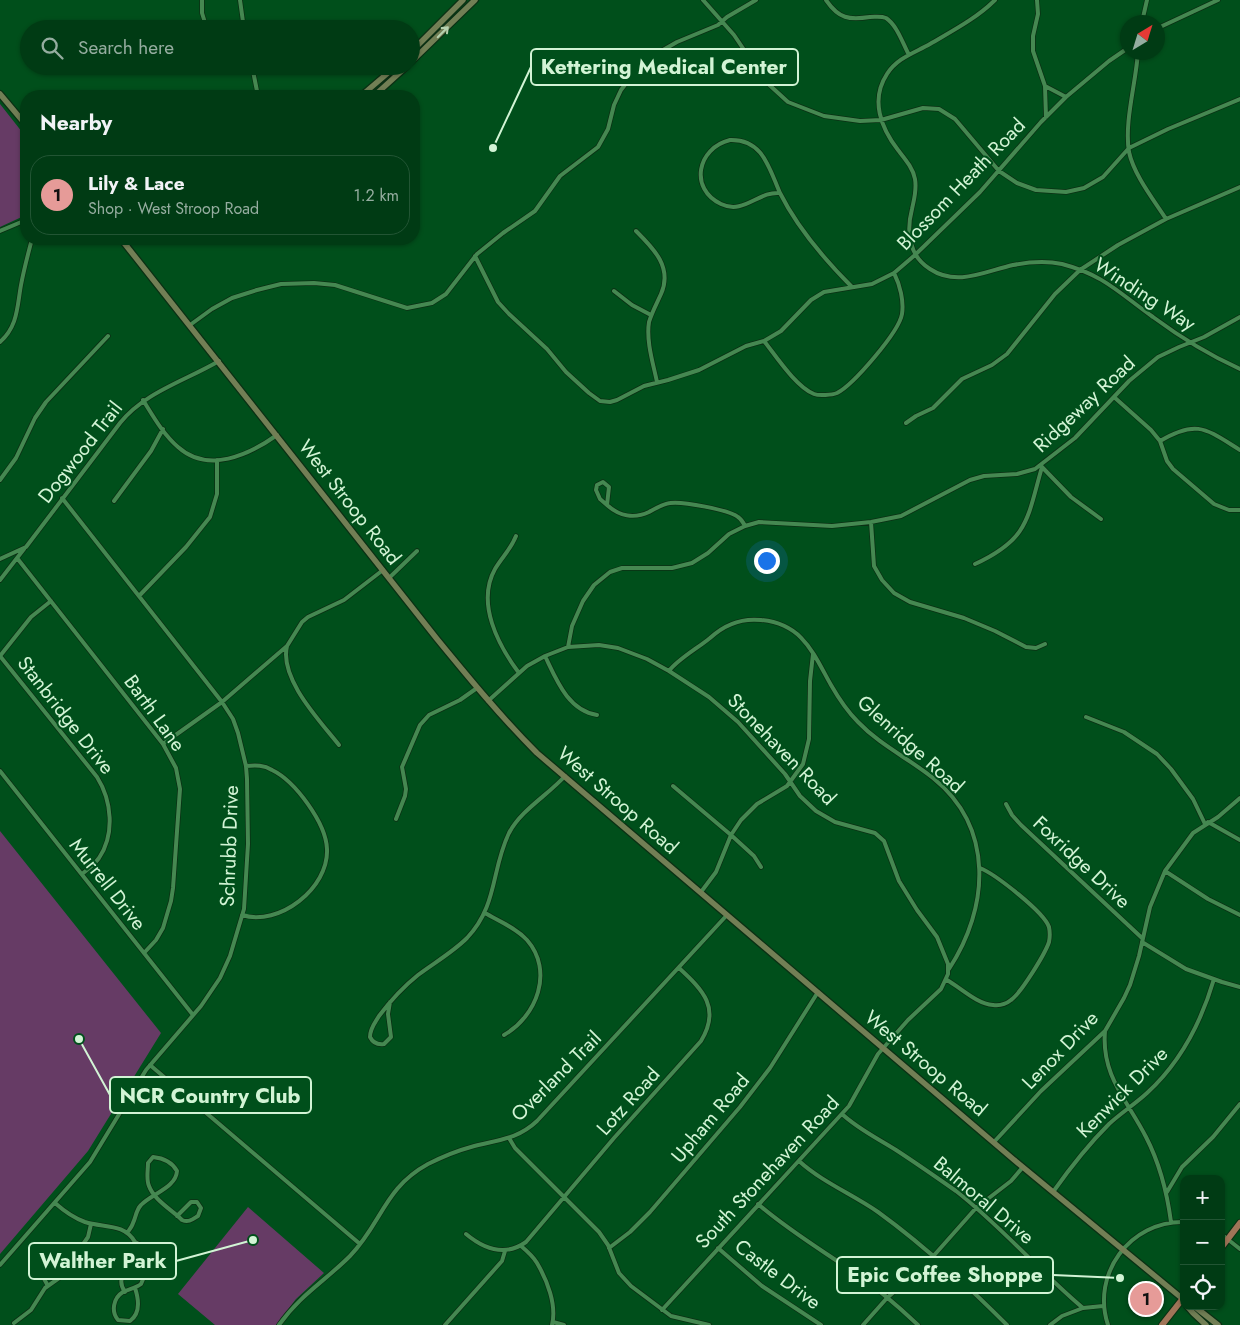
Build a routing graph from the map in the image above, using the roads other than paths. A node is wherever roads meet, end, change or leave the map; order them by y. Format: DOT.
graph roads {
  1 [pos="202,0"];
  2 [pos="240,0"];
  3 [pos="463,0"];
  4 [pos="475,0"];
  5 [pos="703,0"];
  6 [pos="756,0"];
  7 [pos="826,0"];
  8 [pos="995,0"];
  9 [pos="1037,0"];
  10 [pos="1147,0"];
  11 [pos="1218,0"];
  12 [pos="1144,15"];
  13 [pos="204,20"];
  14 [pos="243,20"];
  15 [pos="722,21"];
  16 [pos="1165,25"];
  17 [pos="420,43"];
  18 [pos="420,53"];
  19 [pos="1120,53"];
  20 [pos="908,55"];
  21 [pos="1138,60"];
  22 [pos="254,75"];
  23 [pos="386,75"];
  24 [pos="397,75"];
  25 [pos="1045,86"];
  26 [pos="257,90"];
  27 [pos="368,90"];
  28 [pos="381,90"];
  29 [pos="0,94"];
  30 [pos="1066,97"];
  31 [pos="1240,99"];
  32 [pos="20,117"];
  33 [pos="1046,117"];
  34 [pos="881,120"];
  35 [pos="1129,148"];
  36 [pos="999,172"];
  37 [pos="1240,187"];
  38 [pos="780,193"];
  39 [pos="1166,219"];
  40 [pos="20,223"];
  41 [pos="0,231"];
  42 [pos="636,231"];
  43 [pos="30,245"];
  44 [pos="127,247"];
  45 [pos="915,255"];
  46 [pos="476,256"];
  47 [pos="1080,270"];
  48 [pos="894,273"];
  49 [pos="852,287"];
  50 [pos="614,291"];
  51 [pos="652,315"];
  52 [pos="1240,317"];
  53 [pos="190,325"];
  54 [pos="108,336"];
  55 [pos="764,341"];
  56 [pos="0,342"];
  57 [pos="1192,342"];
  58 [pos="219,361"];
  59 [pos="1240,369"];
  60 [pos="657,382"];
  61 [pos="1114,396"];
  62 [pos="142,400"];
  63 [pos="906,423"];
  64 [pos="162,429"];
  65 [pos="277,434"];
  66 [pos="1160,441"];
  67 [pos="1240,450"];
  68 [pos="217,460"];
  69 [pos="1042,466"];
  70 [pos="0,480"];
  71 [pos="62,498"];
  72 [pos="114,501"];
  73 [pos="606,505"];
  74 [pos="1240,510"];
  75 [pos="1100,519"];
  76 [pos="871,522"];
  77 [pos="745,526"];
  78 [pos="516,536"];
  79 [pos="26,547"];
  80 [pos="417,551"];
  81 [pos="17,558"];
  82 [pos="0,559"];
  83 [pos="975,564"];
  84 [pos="383,570"];
  85 [pos="389,578"];
  86 [pos="0,580"];
  87 [pos="139,596"];
  88 [pos="51,601"];
  89 [pos="1045,644"];
  90 [pos="287,646"];
  91 [pos="568,647"];
  92 [pos="813,654"];
  93 [pos="0,656"];
  94 [pos="545,656"];
  95 [pos="669,671"];
  96 [pos="519,673"];
  97 [pos="477,688"];
  98 [pos="488,701"];
  99 [pos="222,702"];
  100 [pos="597,715"];
  101 [pos="1086,717"];
  102 [pos="163,744"];
  103 [pos="339,745"];
  104 [pos="246,766"];
  105 [pos="0,771"];
  106 [pos="565,776"];
  107 [pos="790,782"];
  108 [pos="673,786"];
  109 [pos="1240,798"];
  110 [pos="1006,804"];
  111 [pos="396,819"];
  112 [pos="1206,823"];
  113 [pos="731,835"];
  114 [pos="1240,840"];
  115 [pos="761,867"];
  116 [pos="980,868"];
  117 [pos="1165,871"];
  118 [pos="82,874"];
  119 [pos="701,892"];
  120 [pos="485,914"];
  121 [pos="242,915"];
  122 [pos="727,915"];
  123 [pos="1240,915"];
  124 [pos="1142,940"];
  125 [pos="144,953"];
  126 [pos="679,968"];
  127 [pos="949,969"];
  128 [pos="1214,979"];
  129 [pos="946,980"];
  130 [pos="1240,986"];
  131 [pos="818,992"];
  132 [pos="390,1002"];
  133 [pos="193,1015"];
  134 [pos="1105,1031"];
  135 [pos="504,1035"];
  136 [pos="884,1048"];
  137 [pos="150,1064"];
  138 [pos="1240,1104"];
  139 [pos="1128,1107"];
  140 [pos="842,1114"];
  141 [pos="509,1138"];
  142 [pos="994,1142"];
  143 [pos="798,1161"];
  144 [pos="1024,1167"];
  145 [pos="1053,1192"];
  146 [pos="1166,1192"];
  147 [pos="154,1195"];
  148 [pos="564,1197"];
  149 [pos="55,1204"];
  150 [pos="758,1204"];
  151 [pos="976,1208"];
  152 [pos="177,1216"];
  153 [pos="1171,1222"];
  154 [pos="1180,1222"];
  155 [pos="1240,1223"];
  156 [pos="91,1224"];
  157 [pos="127,1233"];
  158 [pos="466,1234"];
  159 [pos="1225,1237"];
  160 [pos="1228,1239"];
  161 [pos="135,1242"];
  162 [pos="1225,1243"];
  163 [pos="360,1244"];
  164 [pos="521,1246"];
  165 [pos="609,1248"];
  166 [pos="718,1248"];
  167 [pos="1240,1248"];
  168 [pos="1123,1250"];
  169 [pos="78,1251"];
  170 [pos="505,1251"];
  171 [pos="935,1255"];
  172 [pos="134,1264"];
  173 [pos="0,1265"];
  174 [pos="143,1267"];
  175 [pos="48,1286"];
  176 [pos="134,1288"];
  177 [pos="125,1292"];
  178 [pos="887,1298"];
  179 [pos="1180,1298"];
  180 [pos="1180,1304"];
  181 [pos="1103,1306"];
  182 [pos="1083,1308"];
  183 [pos="662,1310"];
  184 [pos="1190,1310"];
  185 [pos="1199,1310"];
  186 [pos="13,1324"];
  187 [pos="552,1324"];
  188 [pos="279,1325"];
  189 [pos="445,1325"];
  190 [pos="564,1325"];
  191 [pos="709,1325"];
  192 [pos="821,1325"];
  193 [pos="863,1325"];
  194 [pos="918,1325"];
  195 [pos="1007,1325"];
  196 [pos="1050,1325"];
  197 [pos="1108,1325"];
  198 [pos="1162,1325"];
  199 [pos="1206,1325"];
  200 [pos="1218,1325"];
  1 -- 13 [label="street"];
  2 -- 14 [label="street"];
  3 -- 17 [label="main road"];
  18 -- 4 [label="main road, one-way"];
  5 -- 15 [label="street"];
  6 -- 15 [label="street"];
  7 -- 20 [label="street"];
  8 -- 20 [label="street"];
  9 -- 25 [label="street"];
  10 -- 12 [label="street"];
  11 -- 16 [label="street"];
  15 -- 34 [label="street"];
  15 -- 46 [label="street"];
  19 -- 30 [label="street, Blossom Heath Road"];
  20 -- 34 [label="street"];
  21 -- 35 [label="street"];
  22 -- 26 [label="street"];
  23 -- 27 [label="main road"];
  24 -- 28 [label="main road"];
  25 -- 30 [label="street"];
  25 -- 33 [label="street"];
  29 -- 32 [label="main road"];
  30 -- 33 [label="street, Blossom Heath Road"];
  31 -- 35 [label="street"];
  33 -- 36 [label="street, Blossom Heath Road"];
  34 -- 36 [label="street"];
  34 -- 45 [label="street"];
  35 -- 36 [label="street"];
  35 -- 39 [label="street"];
  36 -- 45 [label="street, Blossom Heath Road"];
  37 -- 39 [label="street"];
  38 -- 38 [label="street"];
  38 -- 49 [label="street"];
  39 -- 47 [label="street"];
  40 -- 41 [label="street"];
  42 -- 51 [label="street"];
  43 -- 56 [label="street"];
  44 -- 53 [label="main road, West Stroop Road"];
  45 -- 47 [label="street, Winding Way"];
  45 -- 48 [label="street, Blossom Heath Road"];
  46 -- 53 [label="street"];
  46 -- 60 [label="street, Blossom Heath Road"];
  47 -- 57 [label="street, Winding Way"];
  47 -- 63 [label="street"];
  48 -- 49 [label="street, Blossom Heath Road"];
  48 -- 55 [label="street"];
  49 -- 55 [label="street, Blossom Heath Road"];
  50 -- 51 [label="street"];
  51 -- 60 [label="street"];
  52 -- 57 [label="street, Ridgeway Road"];
  53 -- 58 [label="main road, West Stroop Road"];
  54 -- 70 [label="street"];
  55 -- 60 [label="street, Blossom Heath Road"];
  57 -- 59 [label="street, Winding Way"];
  57 -- 61 [label="street, Ridgeway Road"];
  58 -- 62 [label="street, Dogwood Trail"];
  58 -- 65 [label="main road, West Stroop Road"];
  61 -- 66 [label="street"];
  61 -- 69 [label="street, Ridgeway Road"];
  62 -- 64 [label="street"];
  62 -- 71 [label="street, Dogwood Trail"];
  64 -- 68 [label="street"];
  64 -- 72 [label="street"];
  65 -- 68 [label="street"];
  65 -- 84 [label="main road, West Stroop Road"];
  66 -- 67 [label="street"];
  66 -- 74 [label="street"];
  68 -- 87 [label="street"];
  69 -- 75 [label="street"];
  69 -- 76 [label="street, Ridgeway Road"];
  69 -- 83 [label="street"];
  71 -- 79 [label="street, Dogwood Trail"];
  71 -- 87 [label="street, Schrubb Drive"];
  73 -- 73 [label="street"];
  73 -- 77 [label="street"];
  76 -- 77 [label="street, Ridgeway Road"];
  76 -- 89 [label="street"];
  77 -- 91 [label="street, Ridgeway Road"];
  78 -- 96 [label="street"];
  79 -- 81 [label="street"];
  79 -- 82 [label="street, Dogwood Trail"];
  80 -- 85 [label="street"];
  81 -- 86 [label="street"];
  81 -- 88 [label="street, Barth Lane"];
  84 -- 85 [label="main road, West Stroop Road"];
  84 -- 90 [label="street"];
  85 -- 97 [label="main road, West Stroop Road"];
  87 -- 99 [label="street, Schrubb Drive"];
  88 -- 93 [label="street"];
  88 -- 102 [label="street, Barth Lane"];
  90 -- 99 [label="street"];
  90 -- 103 [label="street"];
  91 -- 94 [label="street"];
  91 -- 95 [label="street, Stonehaven Road"];
  92 -- 95 [label="street, Glenridge Road"];
  92 -- 107 [label="street"];
  92 -- 116 [label="street, Glenridge Road"];
  93 -- 118 [label="street, Stanbridge Drive"];
  94 -- 96 [label="street"];
  94 -- 100 [label="street"];
  95 -- 107 [label="street, Stonehaven Road"];
  96 -- 98 [label="street"];
  97 -- 98 [label="main road, West Stroop Road"];
  97 -- 111 [label="street"];
  98 -- 106 [label="main road, West Stroop Road"];
  99 -- 102 [label="street"];
  99 -- 104 [label="street, Schrubb Drive"];
  101 -- 112 [label="street"];
  102 -- 125 [label="street, Barth Lane"];
  104 -- 121 [label="street, Schrubb Drive"];
  104 -- 121 [label="street"];
  105 -- 118 [label="street, Murrell Drive"];
  106 -- 119 [label="main road, West Stroop Road"];
  106 -- 120 [label="street"];
  107 -- 113 [label="street"];
  107 -- 127 [label="street, Stonehaven Road"];
  108 -- 113 [label="street"];
  109 -- 112 [label="street, Lenox Drive"];
  110 -- 124 [label="street, Foxridge Drive"];
  112 -- 114 [label="street"];
  112 -- 117 [label="street, Lenox Drive"];
  113 -- 115 [label="street"];
  113 -- 119 [label="street"];
  116 -- 127 [label="street, Glenridge Road"];
  116 -- 129 [label="street"];
  117 -- 123 [label="street"];
  117 -- 124 [label="street, Lenox Drive"];
  118 -- 125 [label="street, Murrell Drive"];
  119 -- 122 [label="main road, West Stroop Road"];
  120 -- 132 [label="street"];
  120 -- 135 [label="street"];
  121 -- 133 [label="street, Schrubb Drive"];
  122 -- 126 [label="street, Overland Trail"];
  122 -- 131 [label="main road, West Stroop Road"];
  124 -- 128 [label="street, Foxridge Drive"];
  124 -- 134 [label="street, Lenox Drive"];
  125 -- 133 [label="street, Murrell Drive"];
  126 -- 141 [label="street, Overland Trail"];
  126 -- 148 [label="street, Lotz Road"];
  127 -- 129 [label="street"];
  128 -- 130 [label="street, Foxridge Drive"];
  128 -- 139 [label="street, Kenwick Drive"];
  129 -- 136 [label="street"];
  131 -- 136 [label="main road, West Stroop Road"];
  131 -- 165 [label="street, Upham Road"];
  132 -- 132 [label="street"];
  133 -- 137 [label="street, Schrubb Drive"];
  134 -- 139 [label="street"];
  134 -- 142 [label="street, Lenox Drive"];
  136 -- 140 [label="street, South Stonehaven Road"];
  136 -- 142 [label="main road, West Stroop Road"];
  137 -- 149 [label="street, Schrubb Drive"];
  137 -- 163 [label="street"];
  138 -- 146 [label="street"];
  139 -- 145 [label="street, Kenwick Drive"];
  139 -- 146 [label="street"];
  140 -- 143 [label="street, South Stonehaven Road"];
  140 -- 151 [label="street, Balmoral Drive"];
  141 -- 148 [label="street"];
  141 -- 163 [label="street, Overland Trail"];
  142 -- 144 [label="main road, West Stroop Road"];
  143 -- 150 [label="street, South Stonehaven Road"];
  143 -- 171 [label="street"];
  144 -- 145 [label="main road, West Stroop Road"];
  144 -- 151 [label="street"];
  145 -- 168 [label="main road, West Stroop Road"];
  146 -- 153 [label="street"];
  147 -- 147 [label="street"];
  147 -- 152 [label="street"];
  147 -- 157 [label="street"];
  148 -- 164 [label="street, Lotz Road"];
  148 -- 165 [label="street"];
  149 -- 156 [label="street"];
  149 -- 173 [label="street, Schrubb Drive"];
  150 -- 166 [label="street, South Stonehaven Road"];
  150 -- 178 [label="street"];
  151 -- 171 [label="street"];
  151 -- 182 [label="street, Balmoral Drive"];
  152 -- 152 [label="street"];
  153 -- 154 [label="street"];
  153 -- 168 [label="street"];
  155 -- 160 [label="main road"];
  156 -- 157 [label="street"];
  156 -- 169 [label="street"];
  157 -- 161 [label="street"];
  158 -- 170 [label="street"];
  159 -- 160 [label="street"];
  160 -- 162 [label="main road"];
  160 -- 167 [label="street"];
  161 -- 172 [label="street"];
  161 -- 174 [label="street"];
  163 -- 188 [label="street, Overland Trail"];
  164 -- 170 [label="street"];
  164 -- 187 [label="street"];
  165 -- 183 [label="street"];
  166 -- 183 [label="street, South Stonehaven Road"];
  166 -- 192 [label="street, Castle Drive"];
  168 -- 179 [label="main road, West Stroop Road"];
  168 -- 181 [label="street"];
  169 -- 175 [label="street"];
  169 -- 175 [label="street"];
  170 -- 189 [label="street"];
  171 -- 178 [label="street"];
  171 -- 195 [label="street"];
  172 -- 174 [label="street"];
  172 -- 177 [label="street"];
  174 -- 176 [label="street"];
  175 -- 186 [label="street"];
  176 -- 177 [label="street"];
  176 -- 177 [label="street"];
  178 -- 193 [label="street"];
  178 -- 194 [label="street"];
  180 -- 198 [label="main road"];
  181 -- 182 [label="street"];
  181 -- 197 [label="street"];
  182 -- 196 [label="street"];
  183 -- 191 [label="street"];
  184 -- 199 [label="main road"];
  185 -- 200 [label="main road"];
  187 -- 190 [label="street"];
}
